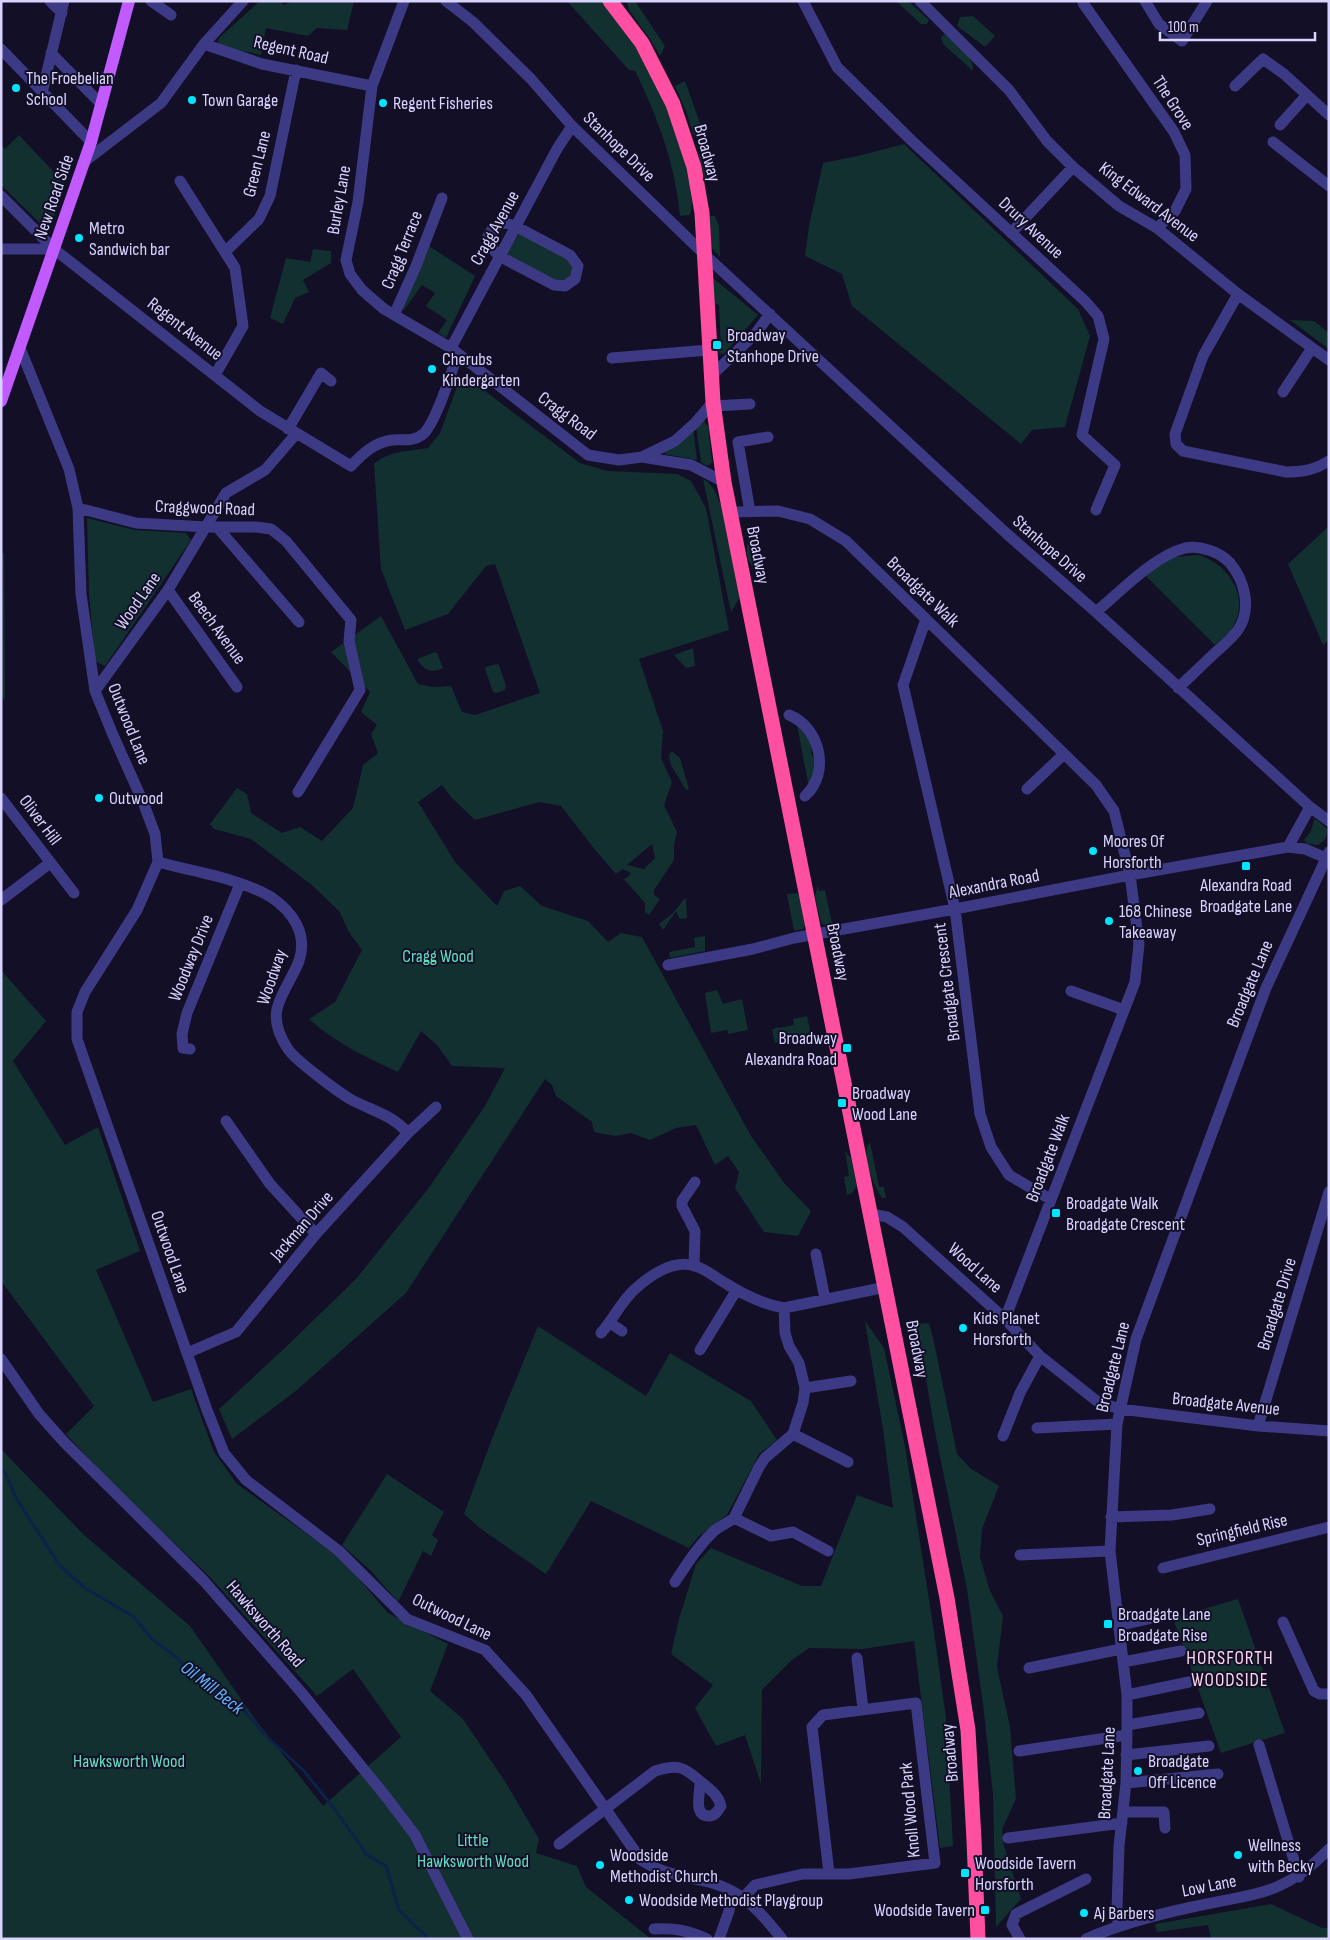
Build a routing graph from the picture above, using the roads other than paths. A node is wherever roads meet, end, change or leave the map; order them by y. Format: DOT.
graph roads {
  1 [pos="50,1"];
  2 [pos="64,1"];
  3 [pos="129,1"];
  4 [pos="151,1"];
  5 [pos="243,1"];
  6 [pos="404,1"];
  7 [pos="446,1"];
  8 [pos="610,1"];
  9 [pos="803,1"];
  10 [pos="920,1"];
  11 [pos="1145,1"];
  12 [pos="1207,1"];
  13 [pos="1083,3"];
  14 [pos="62,13"];
  15 [pos="171,15"];
  16 [pos="204,44"];
  17 [pos="1,49"];
  18 [pos="51,53"];
  19 [pos="296,70"];
  20 [pos="372,86"];
  21 [pos="1235,86"];
  22 [pos="42,93"];
  23 [pos="1306,96"];
  24 [pos="102,105"];
  25 [pos="1329,115"];
  26 [pos="1280,125"];
  27 [pos="572,126"];
  28 [pos="91,142"];
  29 [pos="1273,142"];
  30 [pos="84,162"];
  31 [pos="1073,167"];
  32 [pos="180,180"];
  33 [pos="1329,186"];
  34 [pos="1,196"];
  35 [pos="442,198"];
  36 [pos="517,226"];
  37 [pos="1157,228"];
  38 [pos="1011,233"];
  39 [pos="1,249"];
  40 [pos="54,249"];
  41 [pos="226,251"];
  42 [pos="704,254"];
  43 [pos="500,256"];
  44 [pos="1238,294"];
  45 [pos="394,314"];
  46 [pos="770,314"];
  47 [pos="20,348"];
  48 [pos="1312,348"];
  49 [pos="709,350"];
  50 [pos="454,351"];
  51 [pos="612,358"];
  52 [pos="1329,360"];
  53 [pos="215,375"];
  54 [pos="711,376"];
  55 [pos="331,381"];
  56 [pos="1283,392"];
  57 [pos="1,401"];
  58 [pos="713,404"];
  59 [pos="750,404"];
  60 [pos="292,431"];
  61 [pos="768,436"];
  62 [pos="738,442"];
  63 [pos="719,445"];
  64 [pos="642,457"];
  65 [pos="1329,461"];
  66 [pos="724,482"];
  67 [pos="78,508"];
  68 [pos="1096,510"];
  69 [pos="731,512"];
  70 [pos="750,512"];
  71 [pos="212,527"];
  72 [pos="168,590"];
  73 [pos="1096,612"];
  74 [pos="926,619"];
  75 [pos="299,622"];
  76 [pos="237,687"];
  77 [pos="1178,688"];
  78 [pos="95,691"];
  79 [pos="788,715"];
  80 [pos="1063,755"];
  81 [pos="1027,789"];
  82 [pos="298,792"];
  83 [pos="805,796"];
  84 [pos="1,798"];
  85 [pos="1310,808"];
  86 [pos="1329,821"];
  87 [pos="1288,847"];
  88 [pos="1327,855"];
  89 [pos="158,862"];
  90 [pos="50,863"];
  91 [pos="1130,875"];
  92 [pos="240,884"];
  93 [pos="74,893"];
  94 [pos="1,900"];
  95 [pos="955,909"];
  96 [pos="815,935"];
  97 [pos="668,965"];
  98 [pos="1071,991"];
  99 [pos="1124,1010"];
  100 [pos="183,1049"];
  101 [pos="436,1107"];
  102 [pos="226,1121"];
  103 [pos="408,1133"];
  104 [pos="696,1182"];
  105 [pos="1329,1192"];
  106 [pos="1050,1199"];
  107 [pos="872,1214"];
  108 [pos="316,1234"];
  109 [pos="816,1254"];
  110 [pos="694,1266"];
  111 [pos="886,1287"];
  112 [pos="736,1290"];
  113 [pos="825,1299"];
  114 [pos="784,1308"];
  115 [pos="1005,1318"];
  116 [pos="610,1323"];
  117 [pos="622,1331"];
  118 [pos="601,1333"];
  119 [pos="700,1350"];
  120 [pos="187,1353"];
  121 [pos="1040,1356"];
  122 [pos="1,1359"];
  123 [pos="851,1381"];
  124 [pos="805,1388"];
  125 [pos="1120,1409"];
  126 [pos="1117,1424"];
  127 [pos="1258,1426"];
  128 [pos="1037,1428"];
  129 [pos="1329,1431"];
  130 [pos="793,1434"];
  131 [pos="1002,1436"];
  132 [pos="848,1462"];
  133 [pos="1210,1509"];
  134 [pos="1111,1516"];
  135 [pos="734,1518"];
  136 [pos="1329,1527"];
  137 [pos="828,1551"];
  138 [pos="1110,1551"];
  139 [pos="1020,1555"];
  140 [pos="1162,1568"];
  141 [pos="675,1582"];
  142 [pos="1166,1615"];
  143 [pos="1283,1622"];
  144 [pos="1118,1626"];
  145 [pos="1121,1650"];
  146 [pos="1181,1650"];
  147 [pos="857,1658"];
  148 [pos="1123,1662"];
  149 [pos="1029,1668"];
  150 [pos="1189,1682"];
  151 [pos="1329,1694"];
  152 [pos="1127,1695"];
  153 [pos="863,1709"];
  154 [pos="1200,1713"];
  155 [pos="1127,1730"];
  156 [pos="1259,1745"];
  157 [pos="1208,1746"];
  158 [pos="1019,1751"];
  159 [pos="1126,1754"];
  160 [pos="1218,1774"];
  161 [pos="700,1781"];
  162 [pos="1126,1783"];
  163 [pos="606,1809"];
  164 [pos="1122,1818"];
  165 [pos="1166,1828"];
  166 [pos="1008,1838"];
  167 [pos="559,1844"];
  168 [pos="1329,1849"];
  169 [pos="829,1873"];
  170 [pos="1298,1877"];
  171 [pos="1086,1879"];
  172 [pos="732,1891"];
  173 [pos="743,1898"];
  174 [pos="1118,1925"];
  175 [pos="654,1929"];
  176 [pos="975,1936"];
  177 [pos="468,1939"];
  178 [pos="706,1939"];
  179 [pos="719,1939"];
  180 [pos="782,1939"];
  181 [pos="1020,1939"];
  182 [pos="1086,1939"];
  1 -- 14 [label="street"];
  2 -- 14 [label="street"];
  3 -- 24 [label="main road, New Road Side"];
  4 -- 15 [label="street"];
  5 -- 16 [label="street"];
  6 -- 20 [label="street, Burley Lane"];
  7 -- 27 [label="street, Stanhope Drive"];
  8 -- 42 [label="highway, Broadway"];
  9 -- 38 [label="street, Drury Avenue"];
  10 -- 31 [label="street, King Edward Avenue"];
  11 -- 12 [label="street"];
  13 -- 37 [label="street, The Grove"];
  14 -- 18 [label="street"];
  16 -- 19 [label="street, Regent Road"];
  16 -- 30 [label="street"];
  17 -- 22 [label="street"];
  18 -- 22 [label="street"];
  18 -- 24 [label="street"];
  19 -- 20 [label="street, Regent Road"];
  19 -- 41 [label="street, Green Lane"];
  20 -- 45 [label="street, Burley Lane"];
  21 -- 23 [label="street"];
  22 -- 28 [label="street"];
  23 -- 25 [label="street"];
  23 -- 26 [label="street"];
  24 -- 28 [label="main road, New Road Side"];
  27 -- 36 [label="street, Cragg Avenue"];
  27 -- 42 [label="street, Stanhope Drive"];
  28 -- 30 [label="main road, New Road Side"];
  29 -- 33 [label="street"];
  30 -- 40 [label="main road, New Road Side"];
  31 -- 37 [label="street, King Edward Avenue"];
  31 -- 38 [label="street"];
  32 -- 41 [label="street"];
  34 -- 40 [label="street, Regent Avenue"];
  35 -- 45 [label="street, Cragg Terrace"];
  36 -- 43 [label="street, Cragg Avenue"];
  36 -- 43 [label="street"];
  36 -- 43 [label="street"];
  37 -- 44 [label="street, King Edward Avenue"];
  38 -- 68 [label="street, Drury Avenue"];
  39 -- 40 [label="street"];
  40 -- 47 [label="main road, New Road Side"];
  40 -- 53 [label="street, Regent Avenue"];
  41 -- 53 [label="street"];
  42 -- 46 [label="street, Stanhope Drive"];
  42 -- 49 [label="highway, Broadway"];
  43 -- 50 [label="street, Cragg Avenue"];
  44 -- 48 [label="street, King Edward Avenue"];
  44 -- 65 [label="street"];
  45 -- 50 [label="street, Burley Lane"];
  46 -- 54 [label="street"];
  46 -- 73 [label="street, Stanhope Drive"];
  47 -- 57 [label="main road, New Road Side"];
  47 -- 67 [label="street, Outwood Lane"];
  48 -- 52 [label="street, King Edward Avenue"];
  48 -- 56 [label="street"];
  49 -- 51 [label="street"];
  49 -- 54 [label="highway, Broadway"];
  50 -- 60 [label="street, Cragg Avenue"];
  50 -- 64 [label="street, Cragg Road"];
  53 -- 60 [label="street, Regent Avenue"];
  54 -- 58 [label="highway, Broadway"];
  55 -- 60 [label="street, Wood Lane"];
  58 -- 59 [label="street"];
  58 -- 63 [label="highway, Broadway"];
  58 -- 64 [label="street, Cragg Road"];
  60 -- 71 [label="street, Wood Lane"];
  61 -- 62 [label="street"];
  62 -- 63 [label="street"];
  62 -- 70 [label="street"];
  63 -- 66 [label="highway, Broadway"];
  64 -- 66 [label="street, Cragg Road"];
  66 -- 69 [label="highway, Broadway"];
  67 -- 71 [label="street, Craggwood Road"];
  67 -- 78 [label="street, Outwood Lane"];
  69 -- 70 [label="street, Broadgate Walk"];
  69 -- 96 [label="highway, Broadway"];
  70 -- 74 [label="street, Broadgate Walk"];
  71 -- 72 [label="street, Wood Lane"];
  71 -- 75 [label="street"];
  71 -- 82 [label="street, Craggwood Road"];
  72 -- 76 [label="street, Beech Avenue"];
  72 -- 78 [label="street, Wood Lane"];
  73 -- 77 [label="street, Stanhope Drive"];
  73 -- 77 [label="street"];
  74 -- 80 [label="street, Broadgate Walk"];
  74 -- 95 [label="street, Broadgate Crescent"];
  77 -- 85 [label="street, Stanhope Drive"];
  78 -- 89 [label="street, Outwood Lane"];
  79 -- 83 [label="street"];
  80 -- 81 [label="street"];
  80 -- 91 [label="street, Broadgate Walk"];
  84 -- 90 [label="street, Oliver Hill"];
  85 -- 86 [label="street, Stanhope Drive"];
  85 -- 87 [label="street"];
  87 -- 88 [label="street, Alexandra Road"];
  87 -- 91 [label="street, Alexandra Road"];
  88 -- 125 [label="street, Broadgate Lane"];
  89 -- 92 [label="street, Woodway"];
  89 -- 120 [label="street, Outwood Lane"];
  90 -- 93 [label="street, Oliver Hill"];
  90 -- 94 [label="street, Oliver Hill"];
  91 -- 95 [label="street, Alexandra Road"];
  91 -- 99 [label="street, Broadgate Walk"];
  92 -- 100 [label="street, Woodway Drive"];
  92 -- 103 [label="street, Woodway"];
  95 -- 96 [label="street, Alexandra Road"];
  95 -- 106 [label="street, Broadgate Crescent"];
  96 -- 97 [label="street, Alexandra Road"];
  96 -- 107 [label="highway, Broadway"];
  98 -- 99 [label="street"];
  99 -- 106 [label="street, Broadgate Walk"];
  101 -- 103 [label="street, Jackman Drive"];
  102 -- 108 [label="street"];
  103 -- 108 [label="street, Jackman Drive"];
  104 -- 110 [label="street"];
  105 -- 127 [label="street, Broadgate Drive"];
  106 -- 115 [label="street, Broadgate Walk"];
  107 -- 111 [label="highway, Broadway"];
  107 -- 115 [label="street, Wood Lane"];
  108 -- 120 [label="street, Jackman Drive"];
  109 -- 113 [label="street"];
  110 -- 112 [label="street"];
  110 -- 116 [label="street"];
  111 -- 113 [label="street"];
  111 -- 176 [label="highway, Broadway"];
  112 -- 114 [label="street"];
  112 -- 119 [label="street"];
  113 -- 114 [label="street"];
  114 -- 124 [label="street"];
  115 -- 121 [label="street, Wood Lane"];
  116 -- 117 [label="street"];
  116 -- 118 [label="street"];
  120 -- 163 [label="street, Outwood Lane"];
  121 -- 125 [label="street, Wood Lane"];
  121 -- 131 [label="street"];
  122 -- 177 [label="street, Hawksworth Road"];
  123 -- 124 [label="street"];
  124 -- 130 [label="street"];
  125 -- 126 [label="street, Broadgate Lane"];
  125 -- 127 [label="street, Broadgate Avenue"];
  126 -- 128 [label="street"];
  126 -- 134 [label="street, Broadgate Lane"];
  127 -- 129 [label="street, Broadgate Avenue"];
  130 -- 132 [label="street"];
  130 -- 135 [label="street"];
  133 -- 134 [label="street"];
  134 -- 138 [label="street, Broadgate Lane"];
  135 -- 137 [label="street"];
  135 -- 141 [label="street"];
  136 -- 140 [label="street, Springfield Rise"];
  138 -- 139 [label="street"];
  138 -- 144 [label="street, Broadgate Lane"];
  142 -- 144 [label="street"];
  143 -- 151 [label="street"];
  144 -- 145 [label="street, Broadgate Lane"];
  145 -- 148 [label="street, Broadgate Lane"];
  145 -- 149 [label="street"];
  146 -- 148 [label="street"];
  147 -- 153 [label="street"];
  148 -- 152 [label="street, Broadgate Lane"];
  150 -- 152 [label="street"];
  152 -- 155 [label="street, Broadgate Lane"];
  153 -- 169 [label="street, Knoll Wood Park"];
  153 -- 169 [label="street, Knoll Wood Park"];
  154 -- 155 [label="street"];
  155 -- 158 [label="street"];
  155 -- 159 [label="street, Broadgate Lane"];
  156 -- 170 [label="street"];
  157 -- 159 [label="street"];
  159 -- 162 [label="street, Broadgate Lane"];
  160 -- 162 [label="street"];
  161 -- 163 [label="street"];
  162 -- 164 [label="street, Broadgate Lane"];
  163 -- 167 [label="street"];
  163 -- 172 [label="street, Outwood Lane"];
  164 -- 165 [label="street"];
  164 -- 166 [label="street"];
  164 -- 174 [label="street, Broadgate Lane"];
  168 -- 170 [label="street, Low Lane"];
  169 -- 173 [label="street, Knoll Wood Park"];
  170 -- 174 [label="street, Low Lane"];
  171 -- 181 [label="street"];
  172 -- 173 [label="street, Outwood Lane"];
  172 -- 179 [label="street"];
  173 -- 180 [label="street, Outwood Lane"];
  174 -- 182 [label="street, Low Lane"];
  175 -- 178 [label="street"];
}
